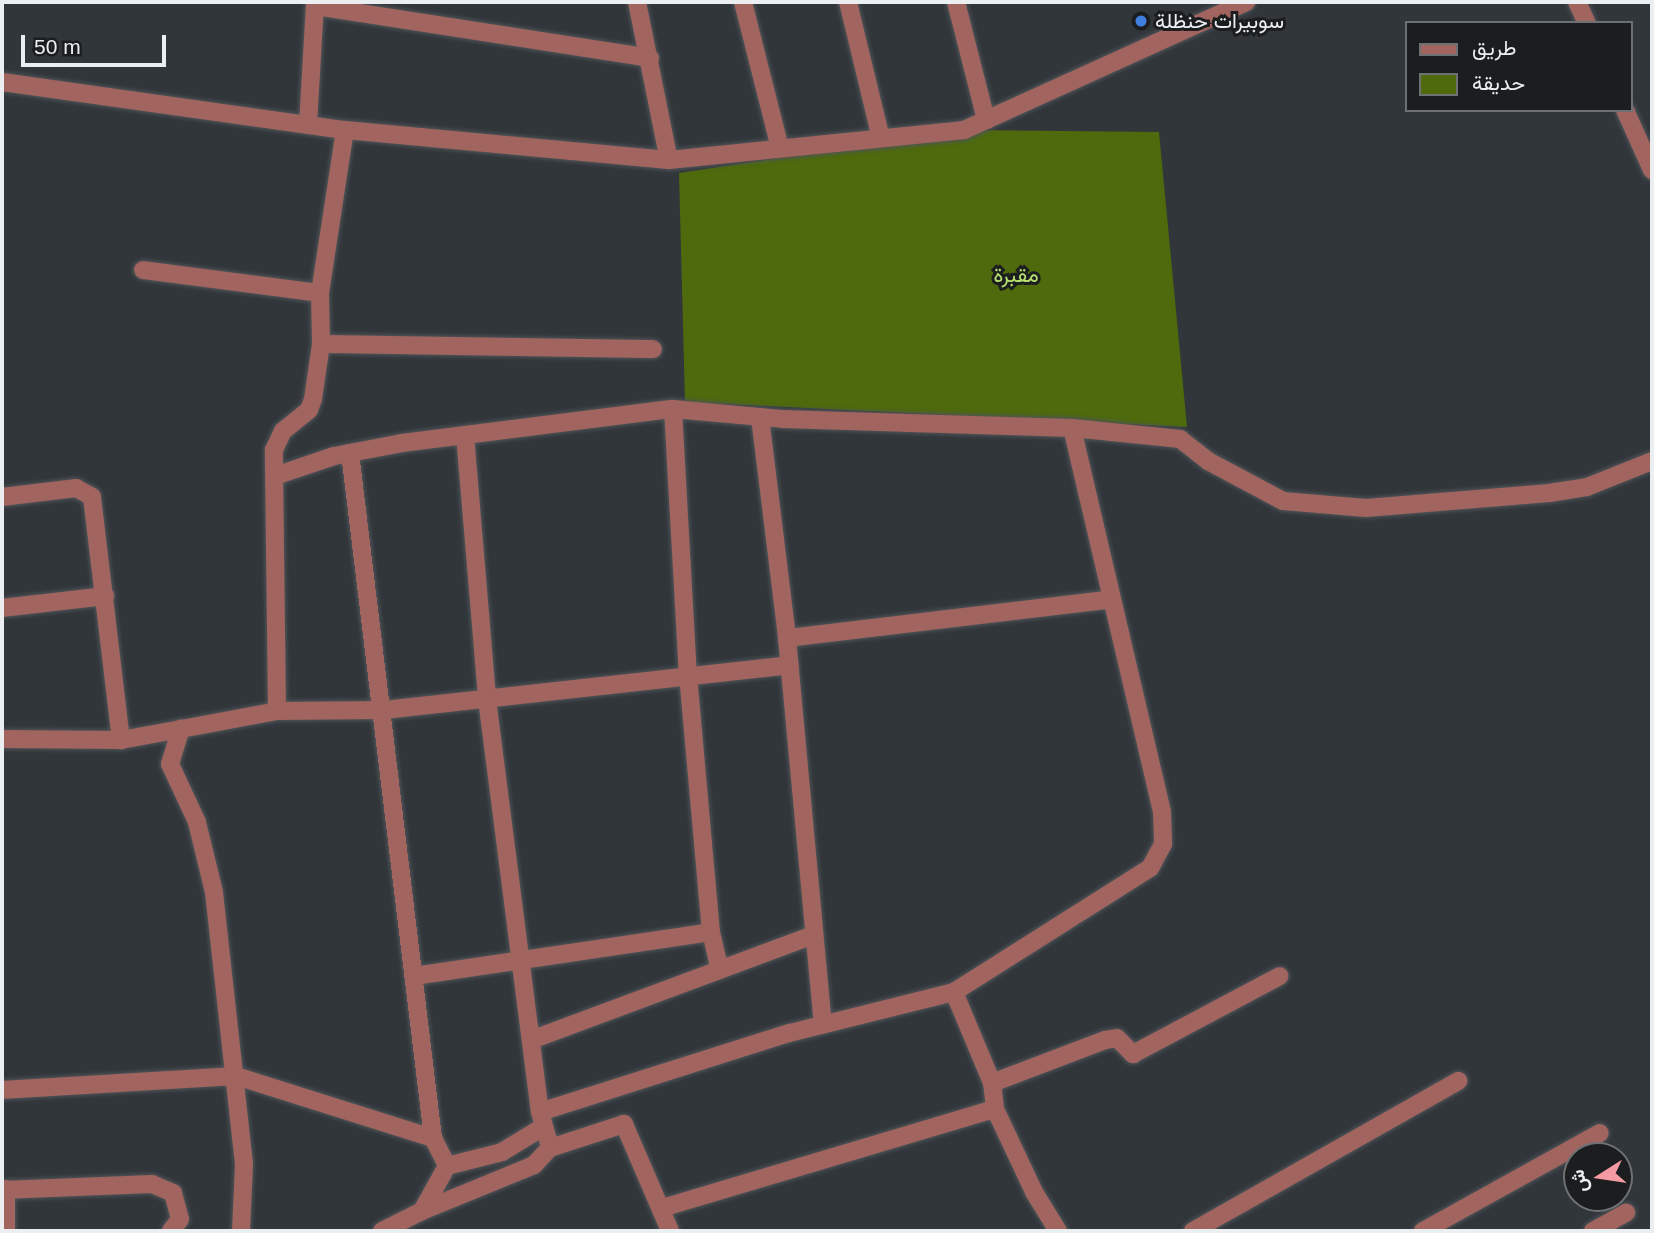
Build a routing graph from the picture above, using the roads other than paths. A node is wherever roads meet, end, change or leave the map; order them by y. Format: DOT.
graph roads {
  1 [pos="637,2"];
  2 [pos="743,2"];
  3 [pos="848,2"];
  4 [pos="956,2"];
  5 [pos="1246,2"];
  6 [pos="1577,2"];
  7 [pos="315,4"];
  8 [pos="1586,21"];
  9 [pos="650,58"];
  10 [pos="2,82"];
  11 [pos="1626,112"];
  12 [pos="986,120"];
  13 [pos="308,125"];
  14 [pos="345,130"];
  15 [pos="881,138"];
  16 [pos="779,148"];
  17 [pos="669,160"];
  18 [pos="1652,170"];
  19 [pos="143,270"];
  20 [pos="320,293"];
  21 [pos="321,344"];
  22 [pos="653,349"];
  23 [pos="673,409"];
  24 [pos="760,417"];
  25 [pos="1072,428"];
  26 [pos="465,435"];
  27 [pos="350,453"];
  28 [pos="1652,461"];
  29 [pos="275,476"];
  30 [pos="2,497"];
  31 [pos="105,596"];
  32 [pos="1112,599"];
  33 [pos="2,608"];
  34 [pos="787,638"];
  35 [pos="790,665"];
  36 [pos="688,675"];
  37 [pos="487,699"];
  38 [pos="384,710"];
  39 [pos="277,711"];
  40 [pos="181,729"];
  41 [pos="2,738"];
  42 [pos="121,740"];
  43 [pos="711,932"];
  44 [pos="814,935"];
  45 [pos="521,960"];
  46 [pos="720,970"];
  47 [pos="414,976"];
  48 [pos="1280,976"];
  49 [pos="954,992"];
  50 [pos="822,1024"];
  51 [pos="531,1040"];
  52 [pos="236,1076"];
  53 [pos="1458,1081"];
  54 [pos="992,1083"];
  55 [pos="2,1090"];
  56 [pos="995,1109"];
  57 [pos="541,1120"];
  58 [pos="1600,1133"];
  59 [pos="433,1138"];
  60 [pos="550,1148"];
  61 [pos="447,1166"];
  62 [pos="4,1190"];
  63 [pos="662,1208"];
  64 [pos="422,1211"];
  65 [pos="1626,1213"];
  66 [pos="6,1231"];
  67 [pos="172,1231"];
  68 [pos="241,1231"];
  69 [pos="382,1231"];
  70 [pos="670,1231"];
  71 [pos="1058,1231"];
  72 [pos="1193,1231"];
  73 [pos="1423,1231"];
  74 [pos="1593,1231"];
  1 -- 9 [label="street"];
  2 -- 16 [label="street"];
  3 -- 15 [label="street"];
  4 -- 12 [label="street"];
  5 -- 12 [label="street"];
  6 -- 8 [label="street"];
  7 -- 9 [label="street"];
  7 -- 13 [label="street"];
  9 -- 17 [label="street"];
  10 -- 13 [label="street"];
  11 -- 18 [label="street"];
  12 -- 15 [label="street"];
  13 -- 14 [label="street"];
  14 -- 17 [label="street"];
  14 -- 20 [label="street"];
  15 -- 16 [label="street"];
  16 -- 17 [label="street"];
  19 -- 20 [label="street"];
  20 -- 21 [label="street"];
  21 -- 22 [label="street"];
  21 -- 29 [label="street"];
  23 -- 24 [label="street"];
  23 -- 26 [label="street"];
  23 -- 36 [label="street"];
  24 -- 25 [label="street"];
  24 -- 34 [label="street"];
  25 -- 28 [label="street"];
  25 -- 32 [label="street"];
  26 -- 27 [label="street"];
  26 -- 37 [label="street"];
  27 -- 29 [label="street"];
  27 -- 38 [label="street"];
  29 -- 39 [label="street"];
  30 -- 31 [label="street"];
  31 -- 33 [label="street"];
  31 -- 42 [label="street"];
  32 -- 34 [label="street"];
  32 -- 49 [label="street"];
  34 -- 35 [label="street"];
  35 -- 36 [label="street"];
  35 -- 44 [label="street"];
  36 -- 37 [label="street"];
  36 -- 43 [label="street"];
  37 -- 38 [label="street"];
  37 -- 45 [label="street"];
  38 -- 39 [label="street"];
  38 -- 47 [label="street"];
  39 -- 40 [label="street"];
  40 -- 42 [label="street"];
  40 -- 52 [label="street"];
  41 -- 42 [label="street"];
  43 -- 45 [label="street"];
  43 -- 46 [label="street"];
  44 -- 46 [label="street"];
  44 -- 50 [label="street"];
  45 -- 47 [label="street"];
  45 -- 51 [label="street"];
  46 -- 51 [label="street"];
  47 -- 59 [label="street"];
  48 -- 54 [label="street"];
  49 -- 50 [label="street"];
  49 -- 54 [label="street"];
  50 -- 57 [label="street"];
  51 -- 57 [label="street"];
  52 -- 55 [label="street"];
  52 -- 59 [label="street"];
  52 -- 68 [label="street"];
  53 -- 72 [label="street"];
  54 -- 56 [label="street"];
  56 -- 63 [label="street"];
  56 -- 71 [label="street"];
  57 -- 60 [label="street"];
  57 -- 61 [label="street"];
  58 -- 73 [label="street"];
  59 -- 61 [label="street"];
  60 -- 63 [label="street"];
  60 -- 64 [label="street"];
  61 -- 64 [label="street"];
  62 -- 66 [label="street"];
  62 -- 67 [label="street"];
  63 -- 70 [label="street"];
  64 -- 69 [label="street"];
  65 -- 74 [label="street"];
}
